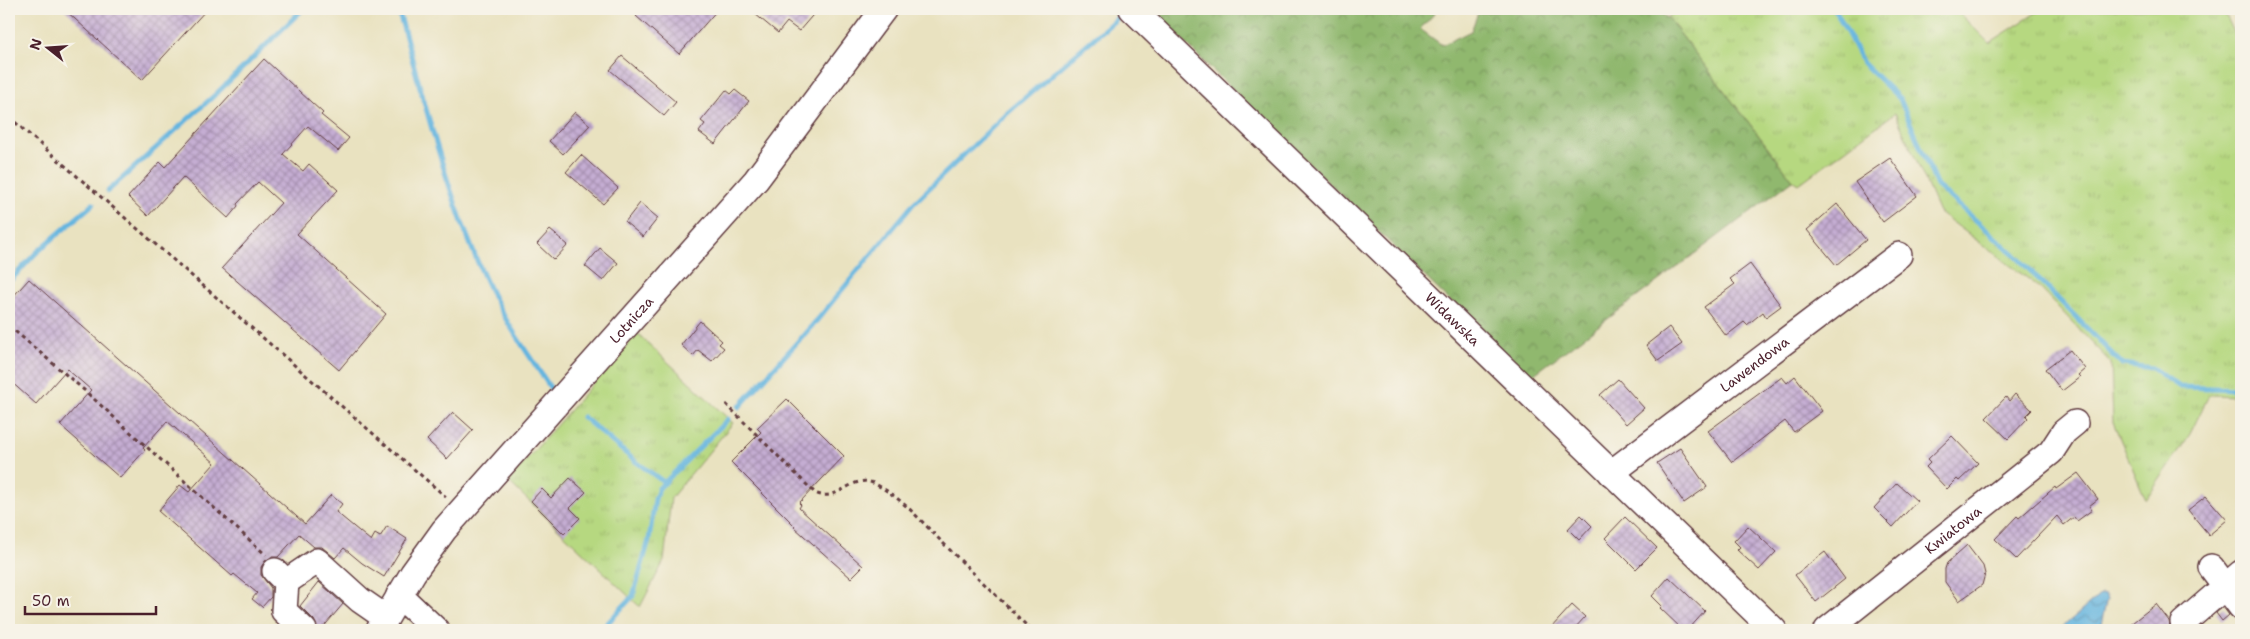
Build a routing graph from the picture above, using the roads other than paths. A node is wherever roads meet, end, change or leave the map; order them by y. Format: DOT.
graph roads {
  1 [pos="884,9"];
  2 [pos="1132,9"];
  3 [pos="1899,255"];
  4 [pos="2075,423"];
  5 [pos="1611,473"];
  6 [pos="2226,575"];
  7 [pos="399,594"];
  8 [pos="2241,607"];
  9 [pos="2183,623"];
  10 [pos="383,624"];
  11 [pos="304,630"];
  12 [pos="436,630"];
  13 [pos="1774,630"];
  14 [pos="1827,630"];
  1 -- 7 [label="street, Lotnicza"];
  2 -- 5 [label="street, Widawska"];
  3 -- 5 [label="street, Lawendowa"];
  4 -- 14 [label="street, Kwiatowa"];
  5 -- 13 [label="street, Widawska"];
  6 -- 8 [label="street"];
  6 -- 9 [label="street"];
  7 -- 10 [label="street, Lotnicza"];
  7 -- 12 [label="street"];
  10 -- 11 [label="street"];
}
